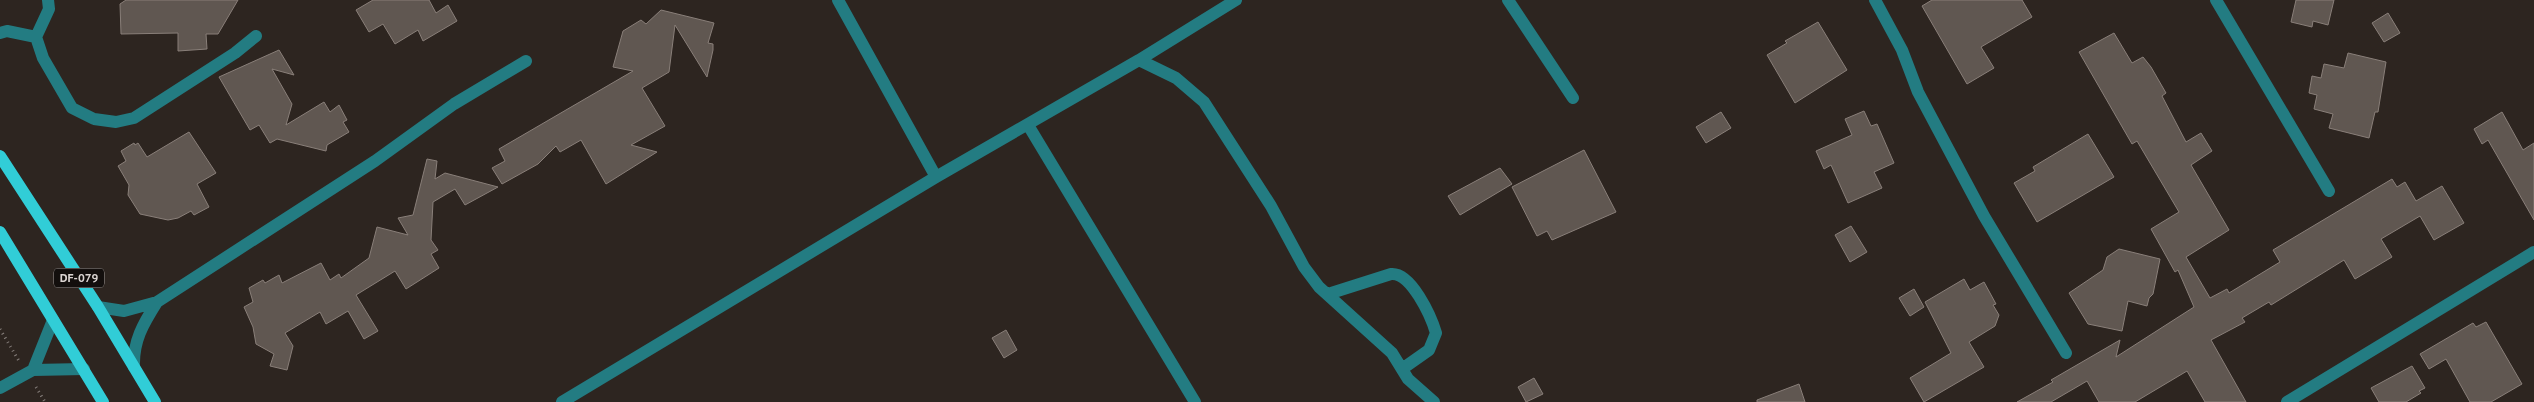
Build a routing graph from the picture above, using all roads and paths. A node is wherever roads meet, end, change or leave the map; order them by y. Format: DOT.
graph roads {
  1 [pos="48,0"];
  2 [pos="838,0"];
  3 [pos="1236,0"];
  4 [pos="1508,0"];
  5 [pos="1875,0"];
  6 [pos="2216,0"];
  7 [pos="0,33"];
  8 [pos="256,36"];
  9 [pos="36,37"];
  10 [pos="1138,60"];
  11 [pos="526,61"];
  12 [pos="1573,98"];
  13 [pos="1028,125"];
  14 [pos="0,156"];
  15 [pos="936,177"];
  16 [pos="2329,191"];
  17 [pos="0,232"];
  18 [pos="2534,252"];
  19 [pos="1328,294"];
  20 [pos="157,302"];
  21 [pos="98,307"];
  22 [pos="53,320"];
  23 [pos="2066,353"];
  24 [pos="134,367"];
  25 [pos="84,369"];
  26 [pos="1402,369"];
  27 [pos="33,370"];
  28 [pos="0,388"];
  29 [pos="571,400"];
  30 [pos="103,402"];
  31 [pos="155,402"];
  32 [pos="1195,402"];
  33 [pos="1434,402"];
  34 [pos="2287,402"];
  1 -- 9 [label="street"];
  2 -- 15 [label="street"];
  3 -- 10 [label="street"];
  4 -- 12 [label="street"];
  5 -- 23 [label="street"];
  6 -- 16 [label="street"];
  7 -- 9 [label="street"];
  8 -- 9 [label="street"];
  10 -- 13 [label="street"];
  10 -- 19 [label="street"];
  11 -- 20 [label="street"];
  13 -- 15 [label="street"];
  13 -- 32 [label="street"];
  14 -- 21 [label="main road, DF-079"];
  15 -- 29 [label="street"];
  17 -- 22 [label="main road, DF-079"];
  18 -- 34 [label="street"];
  19 -- 26 [label="street"];
  19 -- 26 [label="street"];
  20 -- 21 [label="street"];
  20 -- 24 [label="street"];
  21 -- 24 [label="main road, DF-079"];
  22 -- 25 [label="main road, DF-079"];
  22 -- 27 [label="street"];
  24 -- 31 [label="main road, DF-079"];
  25 -- 27 [label="street"];
  25 -- 30 [label="main road, DF-079"];
  26 -- 33 [label="street"];
  27 -- 28 [label="street"];
}
